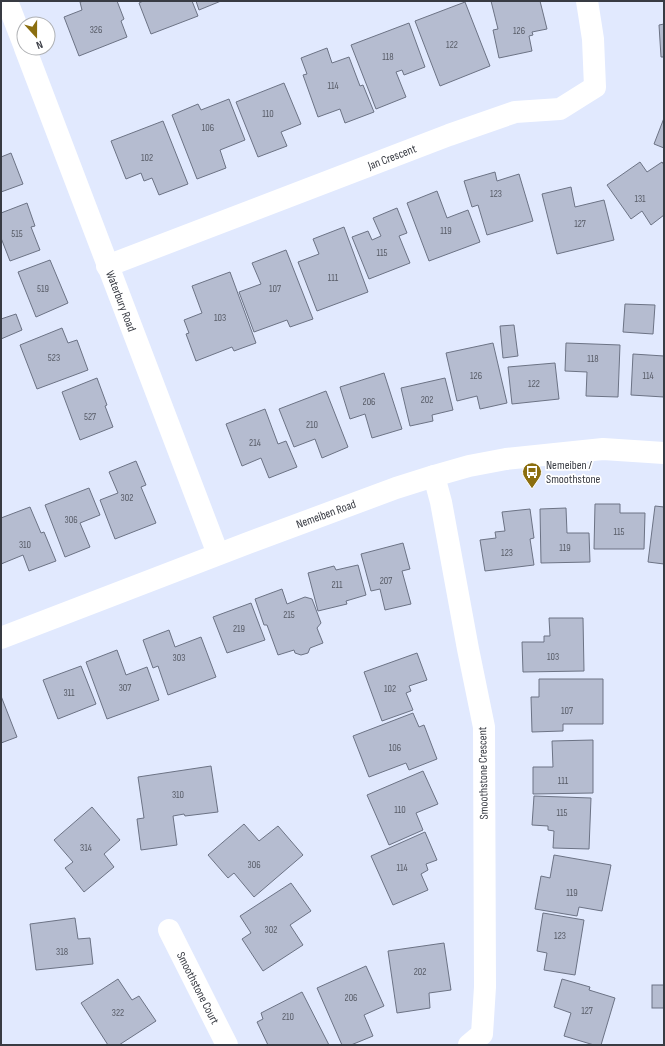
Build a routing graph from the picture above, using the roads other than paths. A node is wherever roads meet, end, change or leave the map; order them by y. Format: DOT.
graph roads {
  1 [pos="7,1"];
  2 [pos="587,1"];
  3 [pos="16,24"];
  4 [pos="28,56"];
  5 [pos="108,266"];
  6 [pos="664,453"];
  7 [pos="434,476"];
  8 [pos="218,554"];
  9 [pos="1,638"];
  10 [pos="169,930"];
  11 [pos="227,1045"];
  12 [pos="469,1045"];
  1 -- 3 [label="street"];
  2 -- 5 [label="street, Jan Crescent"];
  4 -- 5 [label="street, Waterbury Road"];
  5 -- 8 [label="street, Waterbury Road"];
  6 -- 7 [label="street, Nemeiben Road"];
  7 -- 8 [label="street, Nemeiben Road"];
  7 -- 12 [label="street, Smoothstone Crescent"];
  8 -- 9 [label="street, Nemeiben Road"];
  10 -- 11 [label="street, Smoothstone Court"];
}
